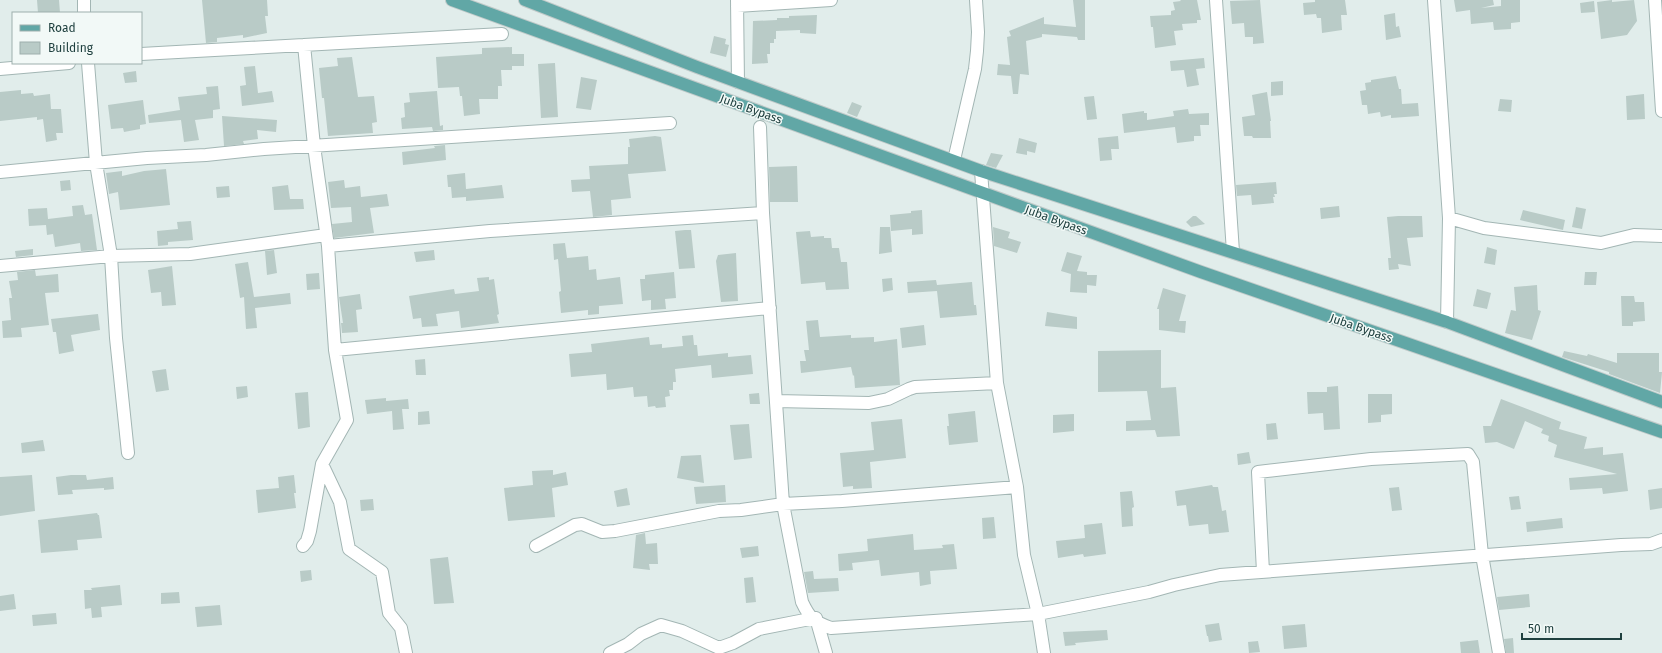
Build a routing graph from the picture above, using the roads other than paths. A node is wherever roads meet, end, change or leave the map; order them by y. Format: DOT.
graph roads {
  1 [pos="84,0"];
  2 [pos="452,0"];
  3 [pos="525,0"];
  4 [pos="832,0"];
  5 [pos="976,0"];
  6 [pos="1216,0"];
  7 [pos="1434,0"];
  8 [pos="1655,0"];
  9 [pos="737,3"];
  10 [pos="84,12"];
  11 [pos="502,34"];
  12 [pos="1660,43"];
  13 [pos="304,45"];
  14 [pos="142,54"];
  15 [pos="58,64"];
  16 [pos="88,64"];
  17 [pos="0,69"];
  18 [pos="738,82"];
  19 [pos="1662,112"];
  20 [pos="670,123"];
  21 [pos="760,128"];
  22 [pos="314,146"];
  23 [pos="954,160"];
  24 [pos="96,162"];
  25 [pos="981,171"];
  26 [pos="0,172"];
  27 [pos="763,213"];
  28 [pos="1449,218"];
  29 [pos="1662,236"];
  30 [pos="327,241"];
  31 [pos="1233,252"];
  32 [pos="111,256"];
  33 [pos="0,266"];
  34 [pos="770,308"];
  35 [pos="1447,322"];
  36 [pos="335,350"];
  37 [pos="997,383"];
  38 [pos="776,401"];
  39 [pos="1662,402"];
  40 [pos="1662,432"];
  41 [pos="128,453"];
  42 [pos="322,464"];
  43 [pos="1017,487"];
  44 [pos="783,504"];
  45 [pos="1662,540"];
  46 [pos="303,546"];
  47 [pos="536,546"];
  48 [pos="1482,555"];
  49 [pos="1263,572"];
  50 [pos="802,602"];
  51 [pos="1038,614"];
  52 [pos="816,618"];
  53 [pos="406,653"];
  54 [pos="610,653"];
  55 [pos="826,653"];
  56 [pos="1044,653"];
  57 [pos="1499,653"];
  1 -- 10 [label="street"];
  2 -- 40 [label="main road, Juba Bypass"];
  3 -- 18 [label="main road, Juba Bypass"];
  4 -- 9 [label="street"];
  5 -- 23 [label="street"];
  6 -- 31 [label="street"];
  7 -- 28 [label="street"];
  8 -- 12 [label="street"];
  9 -- 18 [label="street"];
  11 -- 13 [label="street"];
  12 -- 19 [label="street"];
  13 -- 14 [label="street"];
  13 -- 22 [label="street"];
  15 -- 17 [label="street"];
  16 -- 24 [label="street"];
  18 -- 23 [label="main road, Juba Bypass"];
  20 -- 22 [label="street"];
  21 -- 27 [label="street"];
  22 -- 24 [label="street"];
  22 -- 30 [label="street"];
  23 -- 25 [label="main road, Juba Bypass"];
  24 -- 26 [label="street"];
  24 -- 32 [label="street"];
  25 -- 31 [label="main road, Juba Bypass"];
  25 -- 37 [label="street"];
  27 -- 30 [label="street"];
  27 -- 34 [label="street"];
  28 -- 29 [label="street"];
  28 -- 35 [label="street"];
  30 -- 32 [label="street"];
  30 -- 36 [label="street"];
  31 -- 35 [label="main road, Juba Bypass"];
  32 -- 33 [label="street"];
  32 -- 41 [label="street"];
  34 -- 36 [label="street"];
  34 -- 38 [label="street"];
  35 -- 39 [label="main road, Juba Bypass"];
  36 -- 42 [label="street"];
  37 -- 38 [label="street"];
  37 -- 43 [label="street"];
  38 -- 44 [label="street"];
  42 -- 46 [label="street"];
  42 -- 53 [label="street"];
  43 -- 44 [label="street"];
  43 -- 51 [label="street"];
  44 -- 47 [label="street"];
  44 -- 50 [label="street"];
  45 -- 48 [label="street"];
  48 -- 49 [label="street"];
  48 -- 49 [label="street"];
  48 -- 57 [label="street"];
  49 -- 51 [label="street"];
  50 -- 51 [label="street"];
  50 -- 52 [label="street"];
  51 -- 56 [label="street"];
  52 -- 54 [label="street"];
  52 -- 55 [label="street"];
}
